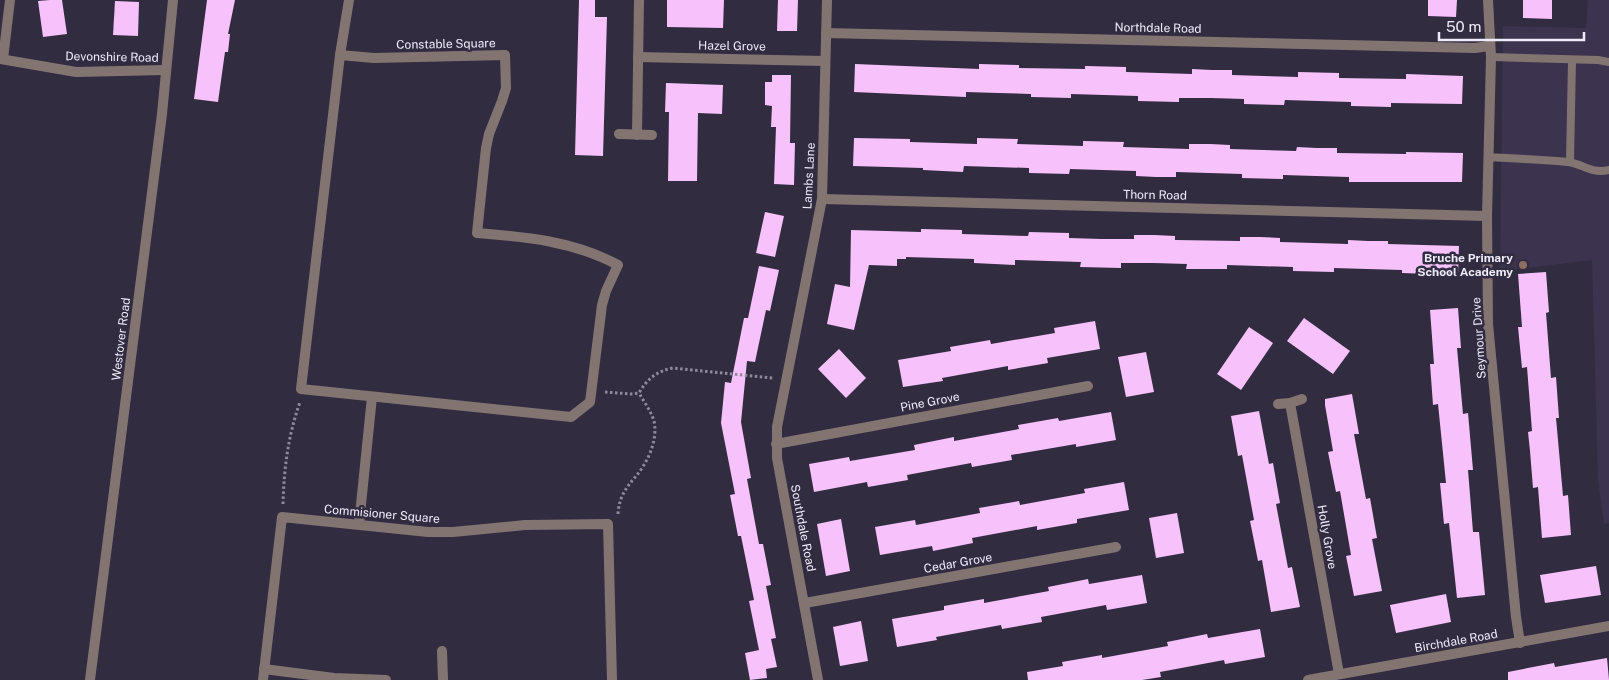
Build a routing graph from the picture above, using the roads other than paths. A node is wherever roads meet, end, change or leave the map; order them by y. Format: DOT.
graph roads {
  1 [pos="10,0"];
  2 [pos="173,0"];
  3 [pos="349,0"];
  4 [pos="639,0"];
  5 [pos="827,0"];
  6 [pos="1488,0"];
  7 [pos="826,33"];
  8 [pos="1489,46"];
  9 [pos="340,55"];
  10 [pos="638,57"];
  11 [pos="1491,57"];
  12 [pos="1,59"];
  13 [pos="1572,60"];
  14 [pos="824,61"];
  15 [pos="1609,62"];
  16 [pos="165,70"];
  17 [pos="619,134"];
  18 [pos="637,135"];
  19 [pos="652,135"];
  20 [pos="1489,157"];
  21 [pos="1570,162"];
  22 [pos="1609,170"];
  23 [pos="822,199"];
  24 [pos="1486,216"];
  25 [pos="786,380"];
  26 [pos="1088,386"];
  27 [pos="372,397"];
  28 [pos="1302,400"];
  29 [pos="1290,403"];
  30 [pos="1278,404"];
  31 [pos="776,444"];
  32 [pos="359,524"];
  33 [pos="1116,547"];
  34 [pos="805,603"];
  35 [pos="1609,626"];
  36 [pos="1520,643"];
  37 [pos="442,651"];
  38 [pos="264,669"];
  39 [pos="1339,674"];
  40 [pos="90,680"];
  41 [pos="263,680"];
  42 [pos="386,680"];
  43 [pos="444,680"];
  44 [pos="612,680"];
  45 [pos="818,680"];
  46 [pos="1308,680"];
  1 -- 12 [label="street"];
  2 -- 16 [label="street, Westover Road"];
  3 -- 9 [label="street"];
  4 -- 10 [label="street"];
  5 -- 7 [label="street, Lambs Lane"];
  6 -- 8 [label="street, Seymour Drive"];
  7 -- 8 [label="street, Northdale Road"];
  7 -- 14 [label="street, Lambs Lane"];
  8 -- 11 [label="street, Seymour Drive"];
  9 -- 27 [label="street, Constable Square"];
  9 -- 27 [label="street, Constable Square"];
  10 -- 14 [label="street, Hazel Grove"];
  10 -- 18 [label="street"];
  11 -- 13 [label="lane"];
  11 -- 20 [label="street, Seymour Drive"];
  12 -- 16 [label="street, Devonshire Road"];
  13 -- 15 [label="lane"];
  13 -- 21 [label="lane"];
  14 -- 23 [label="street, Lambs Lane"];
  16 -- 40 [label="street, Westover Road"];
  17 -- 18 [label="street"];
  18 -- 19 [label="street"];
  20 -- 21 [label="lane"];
  20 -- 24 [label="street, Seymour Drive"];
  21 -- 22 [label="lane"];
  23 -- 24 [label="street, Thorn Road"];
  23 -- 25 [label="street, Lambs Lane"];
  24 -- 36 [label="street, Seymour Drive"];
  25 -- 31 [label="street, Southdale Road"];
  26 -- 31 [label="street, Pine Grove"];
  27 -- 32 [label="street"];
  28 -- 29 [label="street"];
  29 -- 30 [label="street"];
  29 -- 39 [label="street, Holly Grove"];
  31 -- 34 [label="street, Southdale Road"];
  32 -- 38 [label="street, Commisioner Square"];
  32 -- 44 [label="street, Commisioner Square"];
  33 -- 34 [label="street, Cedar Grove"];
  34 -- 45 [label="street, Southdale Road"];
  35 -- 36 [label="street, Birchdale Road"];
  36 -- 39 [label="street, Birchdale Road"];
  37 -- 43 [label="street"];
  38 -- 41 [label="street"];
  38 -- 42 [label="street"];
  39 -- 46 [label="street, Birchdale Road"];
}
